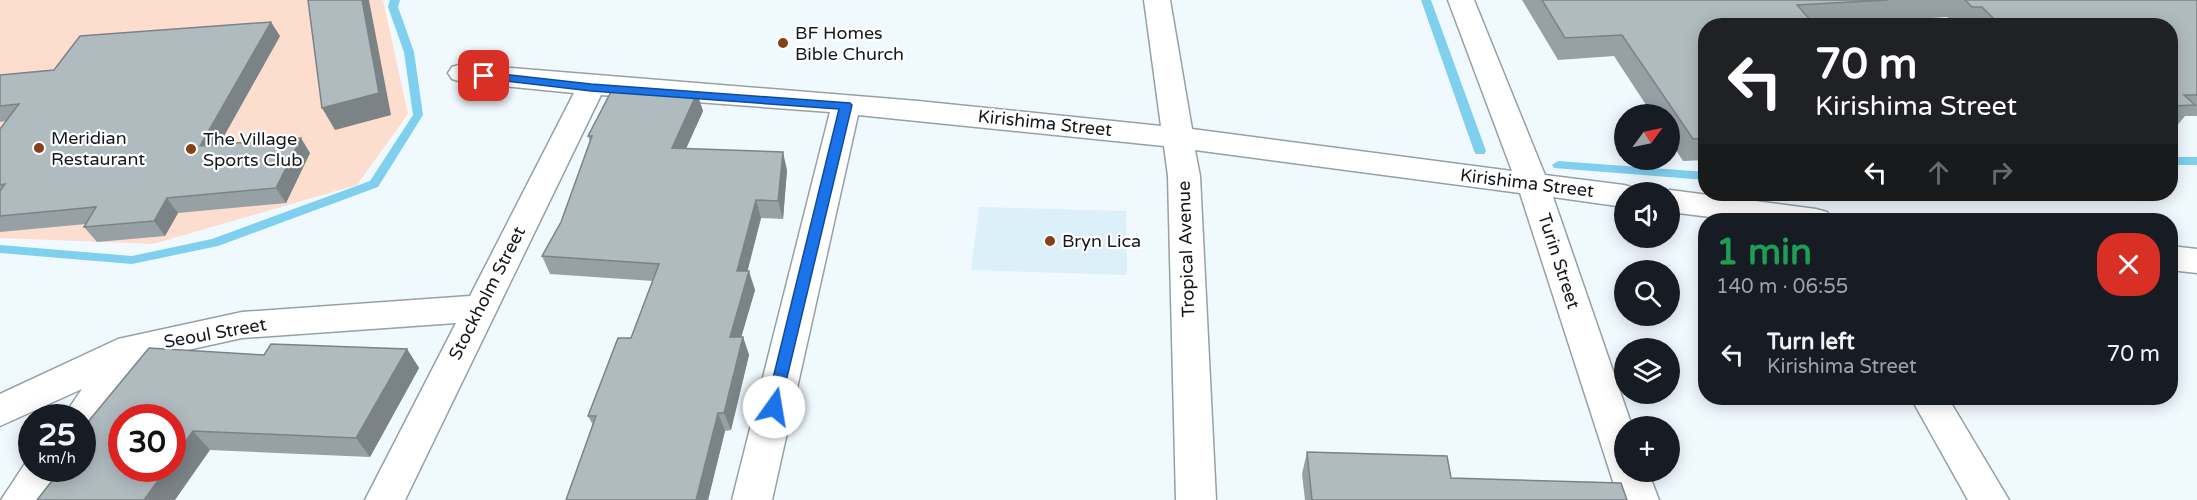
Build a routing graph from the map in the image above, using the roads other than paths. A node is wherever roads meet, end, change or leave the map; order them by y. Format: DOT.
graph roads {
  1 [pos="1157,0"];
  2 [pos="1461,0"];
  3 [pos="462,74"];
  4 [pos="591,87"];
  5 [pos="846,105"];
  6 [pos="1178,138"];
  7 [pos="1533,184"];
  8 [pos="1614,195"];
  9 [pos="1680,202"];
  10 [pos="1762,213"];
  11 [pos="2178,259"];
  12 [pos="2197,261"];
  13 [pos="479,308"];
  14 [pos="131,350"];
  15 [pos="92,404"];
  16 [pos="1933,405"];
  17 [pos="0,411"];
  18 [pos="1614,427"];
  19 [pos="34,482"];
  20 [pos="1633,482"];
  21 [pos="21,500"];
  22 [pos="385,500"];
  23 [pos="752,500"];
  24 [pos="1196,500"];
  25 [pos="1639,500"];
  26 [pos="1989,500"];
  1 -- 6 [label="street, Tropical Avenue"];
  2 -- 7 [label="street, Turin Street"];
  3 -- 4 [label="street, Kirishima Street"];
  4 -- 5 [label="street, Kirishima Street"];
  4 -- 13 [label="street, Stockholm Street"];
  5 -- 6 [label="street, Kirishima Street"];
  5 -- 23 [label="street"];
  6 -- 7 [label="street, Kirishima Street"];
  6 -- 24 [label="street, Tropical Avenue"];
  7 -- 8 [label="street, Kirishima Street"];
  7 -- 18 [label="street, Turin Street"];
  9 -- 10 [label="street"];
  11 -- 12 [label="street"];
  13 -- 14 [label="street, Seoul Street"];
  13 -- 22 [label="street, Stockholm Street"];
  14 -- 15 [label="street"];
  14 -- 17 [label="street, Seoul Street"];
  16 -- 26 [label="street"];
  19 -- 21 [label="street"];
  20 -- 25 [label="street"];
}
